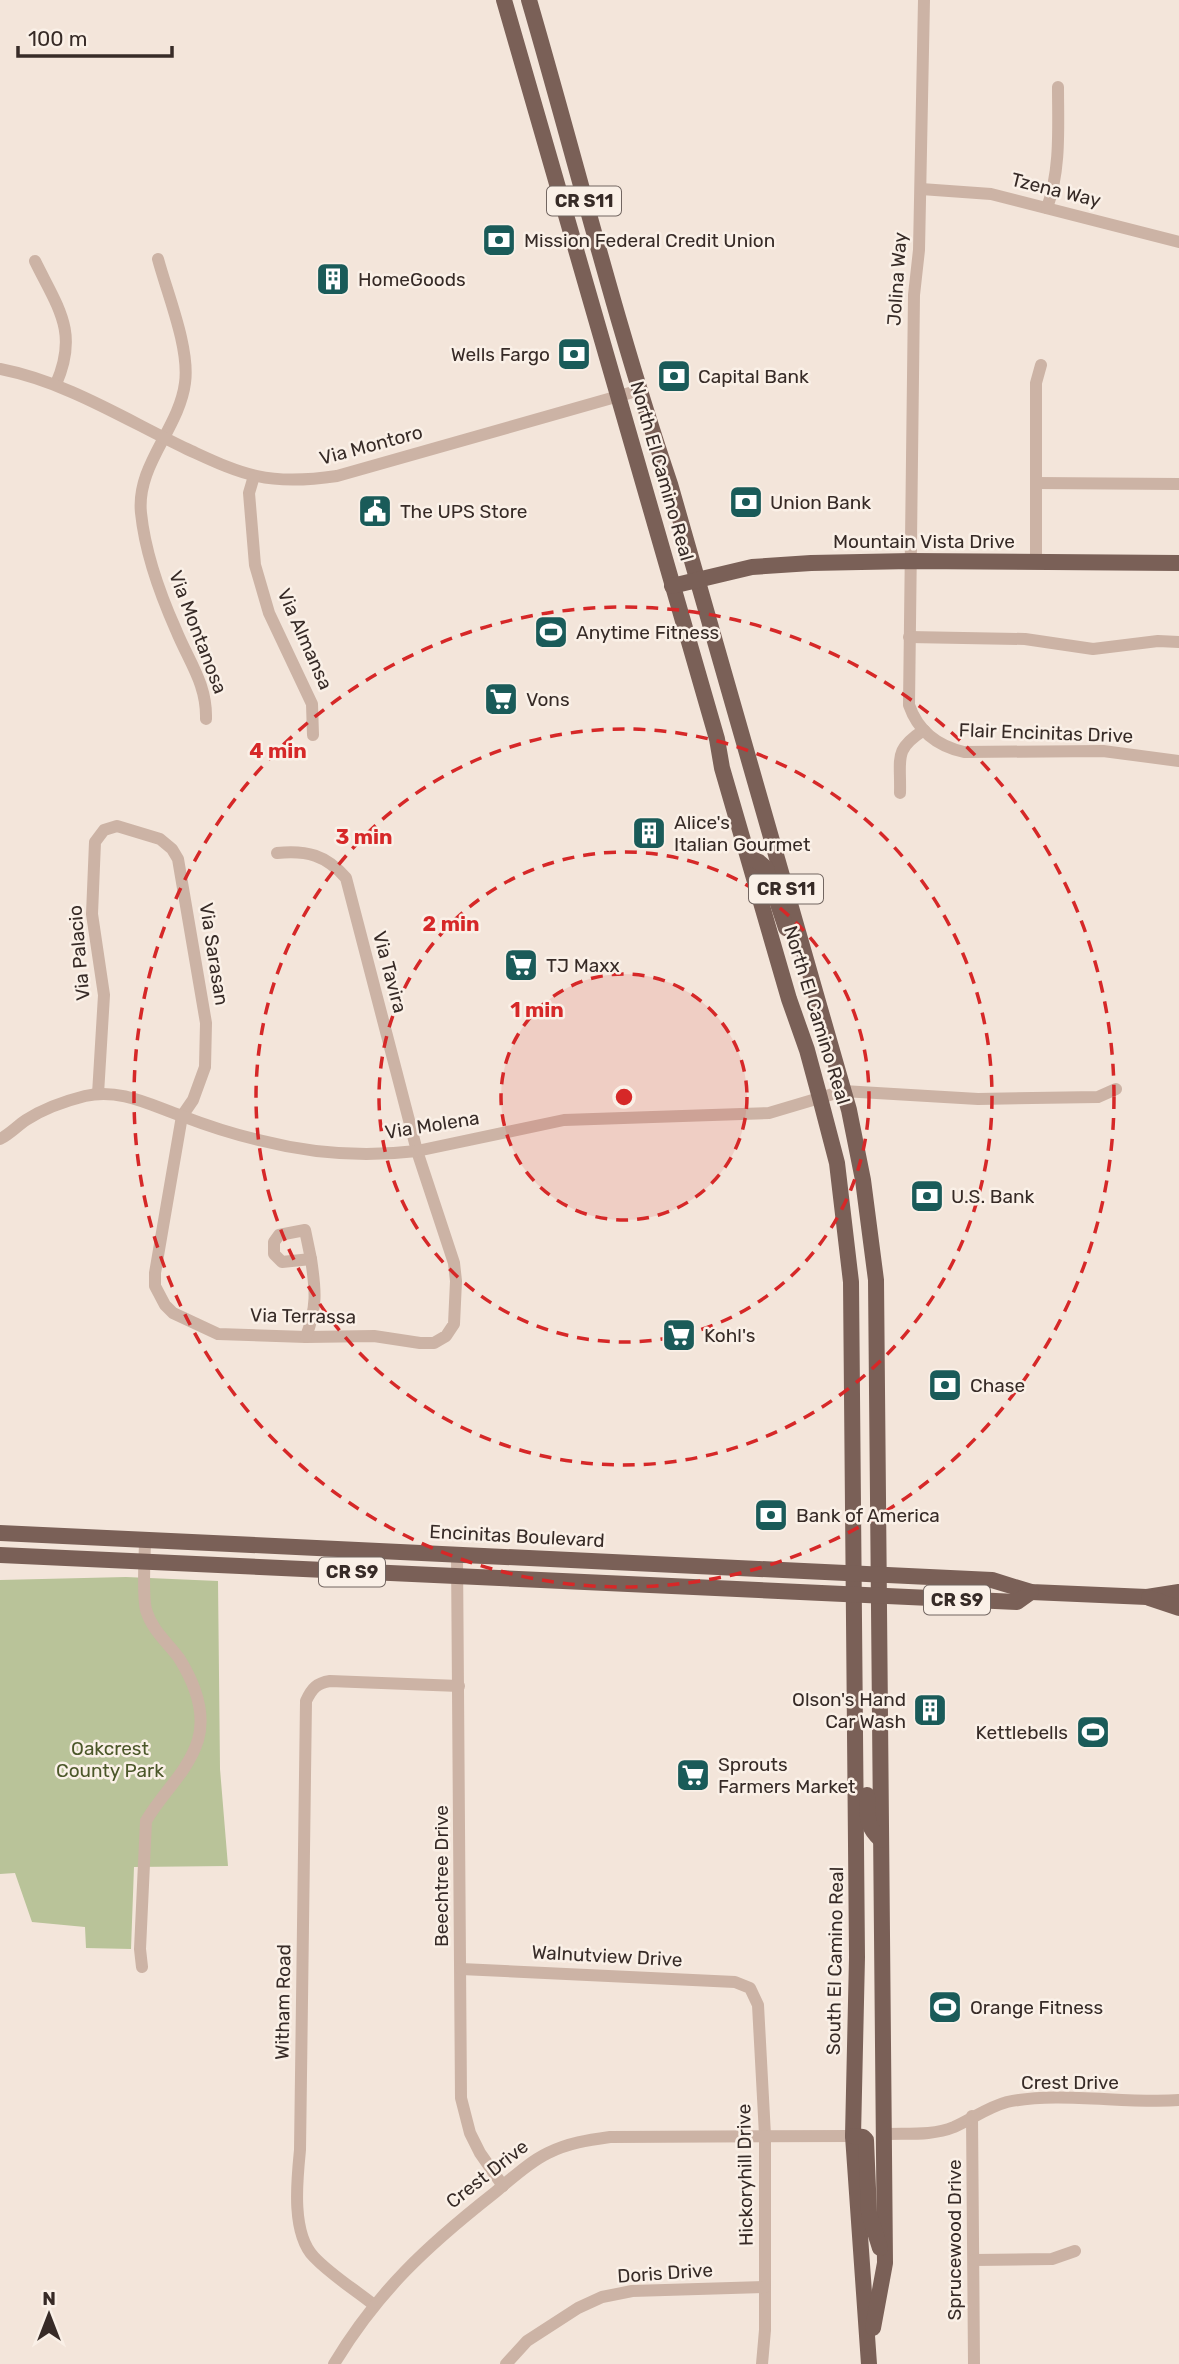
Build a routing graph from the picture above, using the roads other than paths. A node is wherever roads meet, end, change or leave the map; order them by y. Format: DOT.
graph roads {
  1 [pos="504,0"];
  2 [pos="529,0"];
  3 [pos="924,0"];
  4 [pos="1058,87"];
  5 [pos="549,159"];
  6 [pos="921,189"];
  7 [pos="1047,208"];
  8 [pos="594,233"];
  9 [pos="1179,242"];
  10 [pos="158,259"];
  11 [pos="36,261"];
  12 [pos="1041,365"];
  13 [pos="0,369"];
  14 [pos="56,384"];
  15 [pos="640,390"];
  16 [pos="620,396"];
  17 [pos="164,438"];
  18 [pos="254,476"];
  19 [pos="1036,483"];
  20 [pos="1179,484"];
  21 [pos="911,561"];
  22 [pos="1036,561"];
  23 [pos="1179,563"];
  24 [pos="697,580"];
  25 [pos="672,586"];
  26 [pos="909,637"];
  27 [pos="1179,642"];
  28 [pos="206,719"];
  29 [pos="924,730"];
  30 [pos="313,735"];
  31 [pos="1179,761"];
  32 [pos="900,793"];
  33 [pos="123,828"];
  34 [pos="277,853"];
  35 [pos="748,858"];
  36 [pos="803,948"];
  37 [pos="1115,1090"];
  38 [pos="843,1091"];
  39 [pos="98,1094"];
  40 [pos="820,1098"];
  41 [pos="182,1116"];
  42 [pos="0,1139"];
  43 [pos="832,1147"];
  44 [pos="417,1151"];
  45 [pos="871,1249"];
  46 [pos="311,1259"];
  47 [pos="851,1282"];
  48 [pos="306,1337"];
  49 [pos="877,1346"];
  50 [pos="0,1533"];
  51 [pos="145,1539"];
  52 [pos="0,1555"];
  53 [pos="457,1555"];
  54 [pos="145,1562"];
  55 [pos="641,1562"];
  56 [pos="854,1573"];
  57 [pos="880,1574"];
  58 [pos="458,1578"];
  59 [pos="558,1580"];
  60 [pos="1031,1592"];
  61 [pos="1179,1592"];
  62 [pos="854,1595"];
  63 [pos="880,1596"];
  64 [pos="1147,1597"];
  65 [pos="1179,1608"];
  66 [pos="459,1686"];
  67 [pos="856,1759"];
  68 [pos="881,1840"];
  69 [pos="142,1967"];
  70 [pos="461,1969"];
  71 [pos="750,1988"];
  72 [pos="1179,2099"];
  73 [pos="972,2116"];
  74 [pos="884,2134"];
  75 [pos="765,2135"];
  76 [pos="853,2136"];
  77 [pos="503,2186"];
  78 [pos="1075,2251"];
  79 [pos="974,2260"];
  80 [pos="885,2263"];
  81 [pos="765,2287"];
  82 [pos="374,2305"];
  83 [pos="869,2356"];
  84 [pos="334,2364"];
  85 [pos="506,2364"];
  86 [pos="762,2364"];
  87 [pos="974,2364"];
  1 -- 5 [label="main road, North El Camino Real / CR S11"];
  2 -- 8 [label="main road, North El Camino Real / CR S11"];
  3 -- 6 [label="street, Jolina Way"];
  4 -- 7 [label="street"];
  5 -- 8 [label="main road"];
  5 -- 16 [label="main road, North El Camino Real / CR S11"];
  6 -- 7 [label="street, Tzena Way"];
  6 -- 21 [label="street, Jolina Way"];
  7 -- 9 [label="street, Tzena Way"];
  8 -- 15 [label="main road, North El Camino Real / CR S11"];
  10 -- 17 [label="street, Via Montanosa"];
  11 -- 14 [label="street"];
  12 -- 19 [label="street"];
  13 -- 14 [label="street, Via Montoro"];
  14 -- 17 [label="street, Via Montoro"];
  15 -- 16 [label="street, Via Montoro"];
  15 -- 24 [label="main road, North El Camino Real / CR S11"];
  16 -- 18 [label="street, Via Montoro"];
  16 -- 25 [label="main road, North El Camino Real / CR S11"];
  17 -- 18 [label="street, Via Montoro"];
  17 -- 28 [label="street, Via Montanosa"];
  18 -- 30 [label="street, Via Almansa"];
  19 -- 20 [label="street"];
  19 -- 22 [label="street"];
  21 -- 22 [label="main road, Mountain Vista Drive"];
  21 -- 24 [label="main road, Mountain Vista Drive"];
  21 -- 26 [label="street, Flair Encinitas Drive"];
  22 -- 23 [label="main road, Mountain Vista Drive"];
  24 -- 25 [label="main road, Mountain Vista Drive"];
  24 -- 36 [label="main road, North El Camino Real / CR S11"];
  25 -- 35 [label="main road, North El Camino Real / CR S11"];
  26 -- 27 [label="street"];
  26 -- 29 [label="street, Flair Encinitas Drive"];
  29 -- 31 [label="street, Flair Encinitas Drive"];
  29 -- 32 [label="street"];
  33 -- 39 [label="street, Via Palacio"];
  33 -- 41 [label="street, Via Sarasan"];
  34 -- 44 [label="street, Via Tavira"];
  35 -- 36 [label="main road"];
  35 -- 40 [label="main road, North El Camino Real / CR S11"];
  36 -- 38 [label="main road, North El Camino Real / CR S11"];
  37 -- 38 [label="street, North El Camino Real"];
  38 -- 40 [label="street, Via Molena"];
  38 -- 45 [label="main road, North El Camino Real / CR S11"];
  39 -- 41 [label="street, Via Molena"];
  39 -- 42 [label="street, Via Molena"];
  40 -- 43 [label="main road, North El Camino Real / CR S11"];
  40 -- 44 [label="street, Via Molena"];
  41 -- 44 [label="street, Via Molena"];
  41 -- 48 [label="street, Via Terrassa"];
  43 -- 45 [label="main road"];
  43 -- 47 [label="main road, North El Camino Real / CR S11"];
  44 -- 48 [label="street, Via Terrassa"];
  45 -- 49 [label="main road, North El Camino Real / CR S11"];
  46 -- 48 [label="street"];
  47 -- 49 [label="main road"];
  47 -- 56 [label="main road, North El Camino Real / CR S11"];
  49 -- 57 [label="main road, North El Camino Real / CR S11"];
  50 -- 51 [label="main road, Encinitas Boulevard / CR S9"];
  51 -- 53 [label="main road, Encinitas Boulevard / CR S9"];
  51 -- 54 [label="street"];
  52 -- 54 [label="main road, Encinitas Boulevard / CR S9"];
  53 -- 55 [label="main road, Encinitas Boulevard / CR S9"];
  53 -- 58 [label="street, Beechtree Drive"];
  54 -- 58 [label="main road, Encinitas Boulevard / CR S9"];
  54 -- 69 [label="street"];
  55 -- 56 [label="main road, Encinitas Boulevard / CR S9"];
  55 -- 59 [label="main road"];
  56 -- 57 [label="main road, Encinitas Boulevard / CR S9"];
  56 -- 62 [label="main road, South El Camino Real / CR S11"];
  57 -- 60 [label="main road, Encinitas Boulevard / CR S9"];
  57 -- 63 [label="main road, South El Camino Real / CR S11"];
  58 -- 59 [label="main road, Encinitas Boulevard / CR S9"];
  58 -- 66 [label="street, Beechtree Drive"];
  59 -- 62 [label="main road, Encinitas Boulevard / CR S9"];
  60 -- 63 [label="main road, Encinitas Boulevard / CR S9"];
  60 -- 64 [label="main road, Encinitas Boulevard / CR S9"];
  61 -- 64 [label="main road, Encinitas Boulevard / CR S9"];
  62 -- 63 [label="main road, Encinitas Boulevard / CR S9"];
  62 -- 67 [label="main road, South El Camino Real"];
  63 -- 68 [label="main road, South El Camino Real"];
  64 -- 65 [label="main road, Encinitas Boulevard"];
  66 -- 70 [label="street, Beechtree Drive"];
  66 -- 82 [label="street, Witham Road"];
  67 -- 68 [label="main road"];
  67 -- 76 [label="main road, South El Camino Real"];
  68 -- 74 [label="main road, South El Camino Real"];
  70 -- 71 [label="street, Walnutview Drive"];
  70 -- 77 [label="street, Beechtree Drive"];
  71 -- 75 [label="street, Hickoryhill Drive"];
  72 -- 73 [label="street, Crest Drive"];
  73 -- 74 [label="street, Crest Drive"];
  73 -- 79 [label="street, Sprucewood Drive"];
  74 -- 80 [label="main road, South El Camino Real"];
  75 -- 76 [label="street, Crest Drive"];
  75 -- 77 [label="street, Crest Drive"];
  75 -- 81 [label="street, Hickoryhill Drive"];
  76 -- 80 [label="main road"];
  76 -- 83 [label="main road, South El Camino Real"];
  77 -- 82 [label="street, Crest Drive"];
  78 -- 79 [label="street"];
  79 -- 87 [label="street, Sprucewood Drive"];
  80 -- 83 [label="main road, South El Camino Real"];
  81 -- 85 [label="street, Doris Drive"];
  81 -- 86 [label="street, Hickoryhill Drive"];
  82 -- 84 [label="street, Crest Drive"];
}
